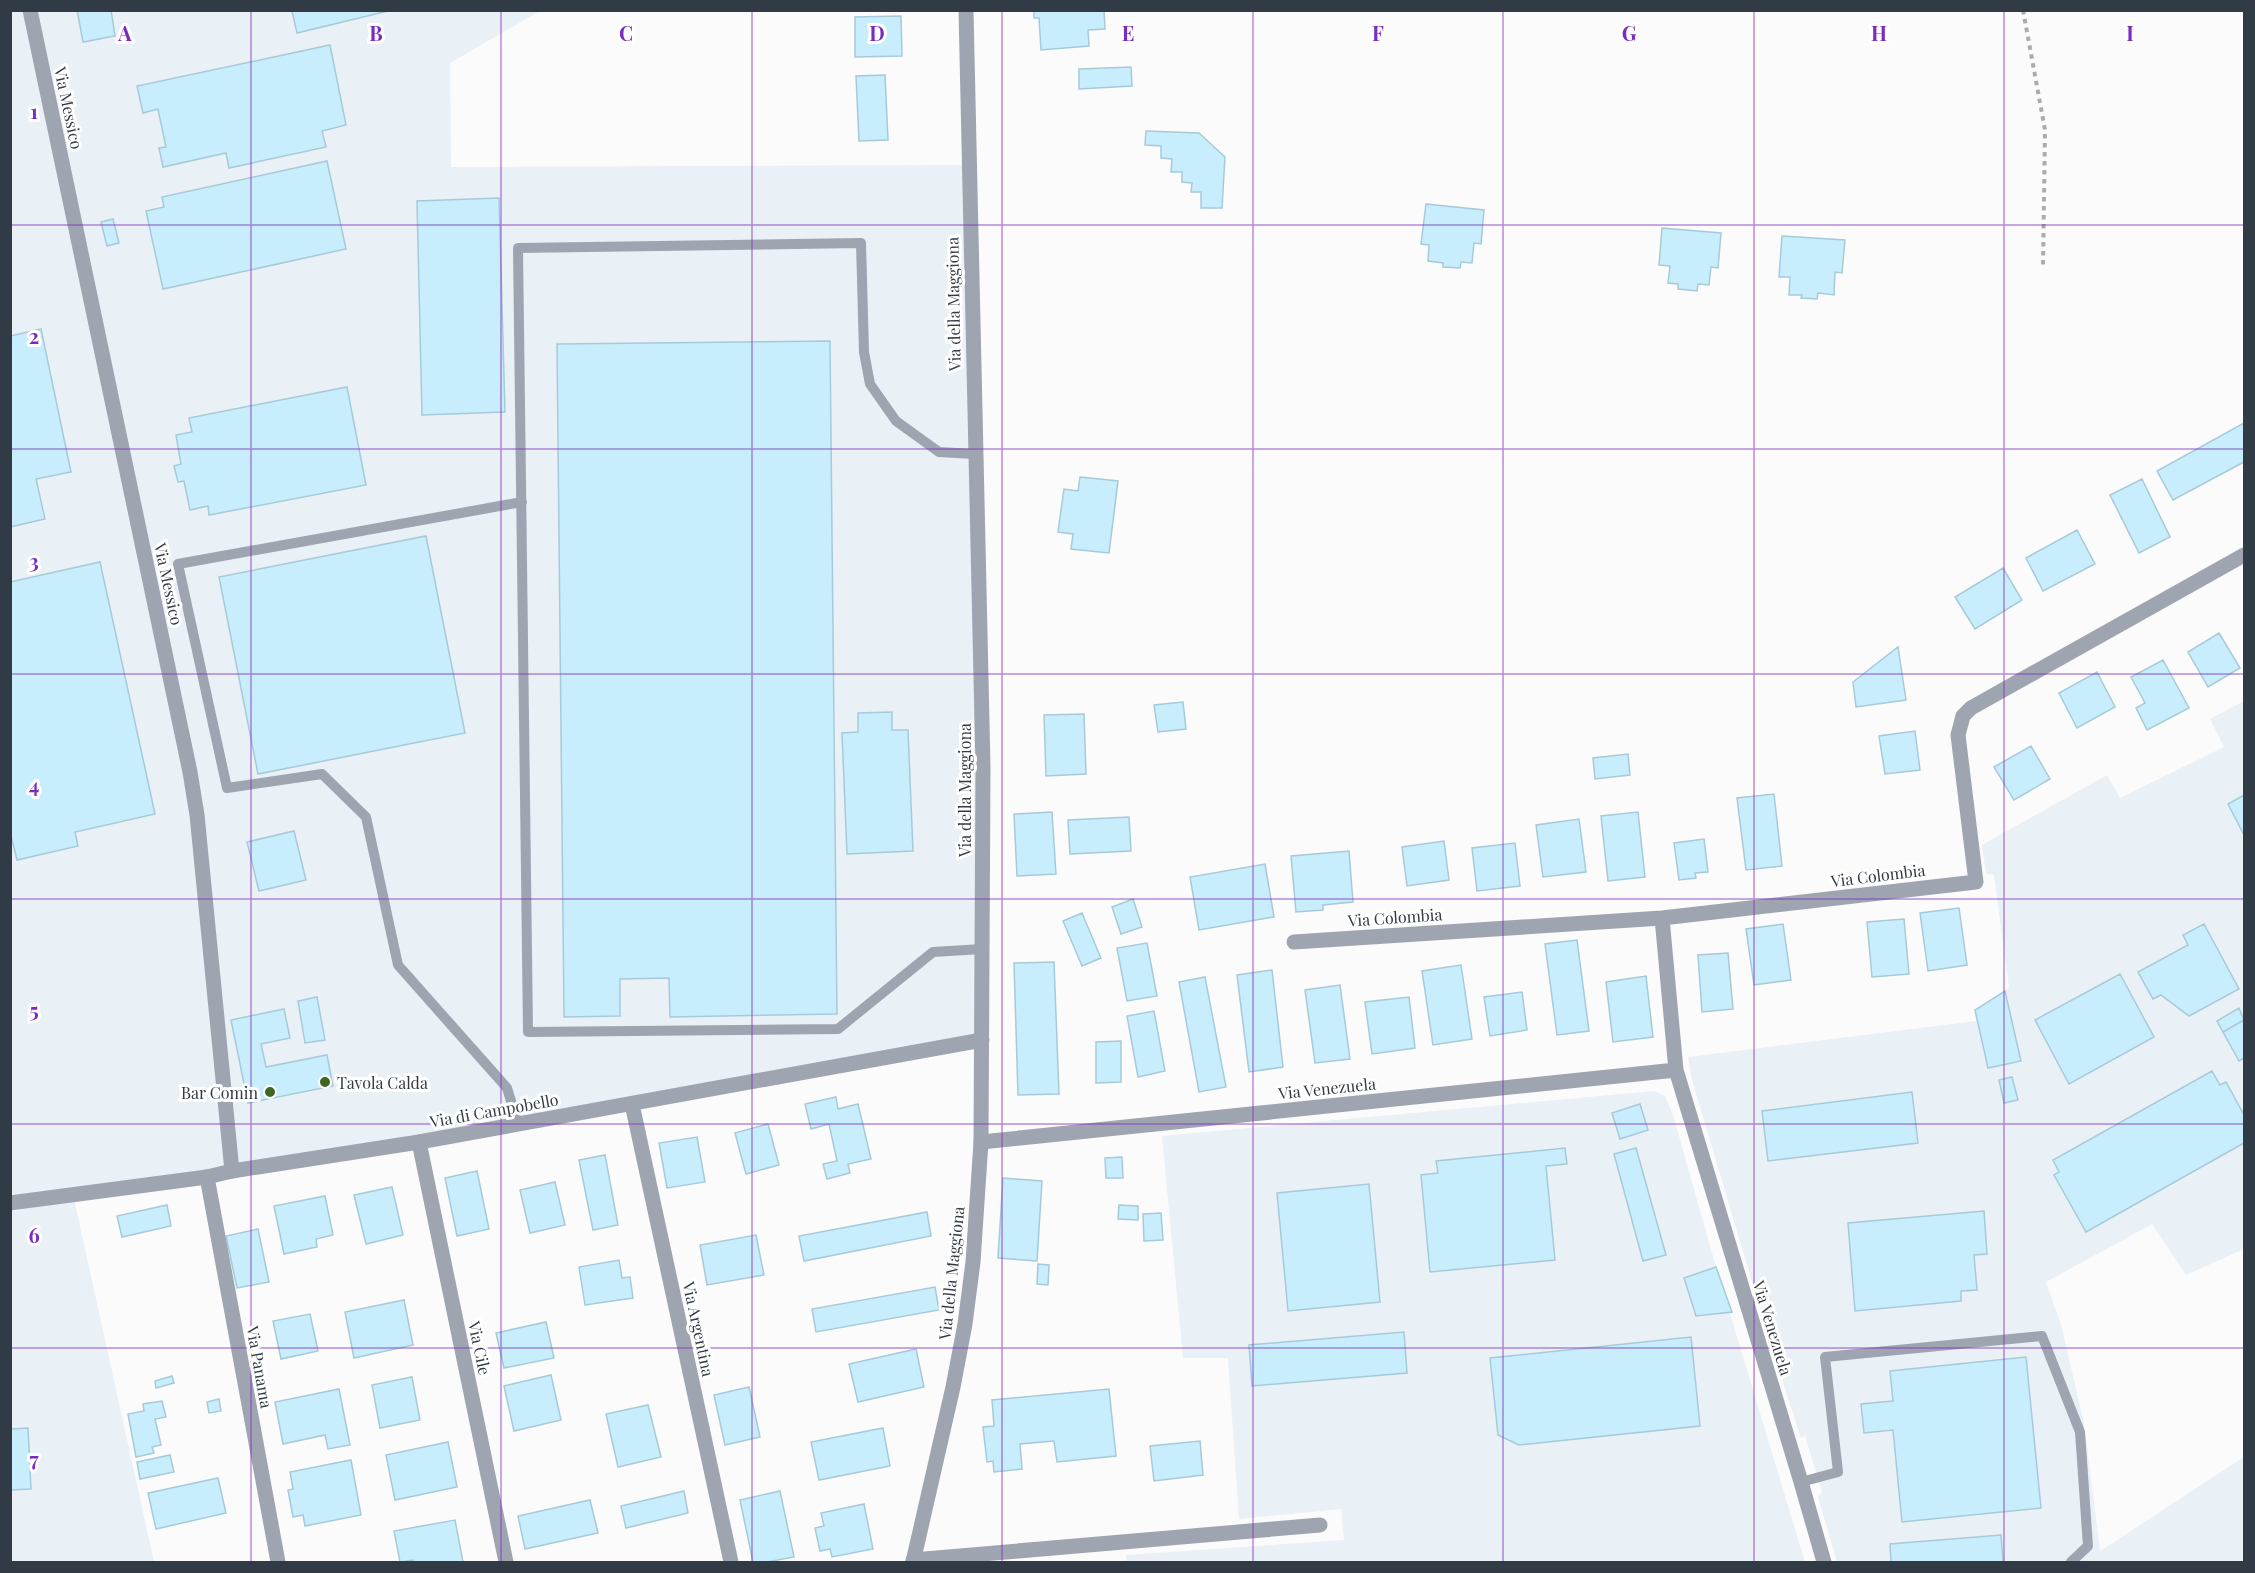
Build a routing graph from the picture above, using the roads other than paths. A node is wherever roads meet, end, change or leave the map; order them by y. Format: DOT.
graph roads {
  1 [pos="30,10"];
  2 [pos="966,10"];
  3 [pos="974,454"];
  4 [pos="522,502"];
  5 [pos="2244,555"];
  6 [pos="1662,918"];
  7 [pos="1294,942"];
  8 [pos="982,949"];
  9 [pos="982,1040"];
  10 [pos="1676,1070"];
  11 [pos="632,1104"];
  12 [pos="518,1124"];
  13 [pos="419,1142"];
  14 [pos="981,1142"];
  15 [pos="232,1171"];
  16 [pos="207,1177"];
  17 [pos="10,1203"];
  18 [pos="1801,1482"];
  19 [pos="1320,1525"];
  20 [pos="913,1561"];
  21 [pos="278,1563"];
  22 [pos="506,1563"];
  23 [pos="731,1563"];
  24 [pos="1824,1563"];
  25 [pos="2071,1563"];
  1 -- 15 [label="street, Via Messico"];
  2 -- 3 [label="street, Via della Maggiona"];
  3 -- 4 [label="lane"];
  3 -- 8 [label="street, Via della Maggiona"];
  4 -- 8 [label="lane"];
  4 -- 12 [label="lane"];
  5 -- 6 [label="street, Via Colombia"];
  6 -- 7 [label="street, Via Colombia"];
  6 -- 10 [label="street, Via Venezuela"];
  8 -- 9 [label="street, Via della Maggiona"];
  9 -- 11 [label="street, Via di Campobello"];
  9 -- 14 [label="street, Via della Maggiona"];
  10 -- 14 [label="street, Via Venezuela"];
  10 -- 18 [label="street, Via Venezuela"];
  11 -- 12 [label="street, Via di Campobello"];
  11 -- 23 [label="street, Via Argentina"];
  12 -- 13 [label="street, Via di Campobello"];
  13 -- 15 [label="street, Via di Campobello"];
  13 -- 22 [label="street, Via Cile"];
  14 -- 20 [label="street, Via della Maggiona"];
  15 -- 16 [label="street, Via di Campobello"];
  16 -- 17 [label="street, Via di Campobello"];
  16 -- 21 [label="street, Via Panama"];
  18 -- 24 [label="street, Via Venezuela"];
  18 -- 25 [label="lane"];
  19 -- 20 [label="street"];
}
